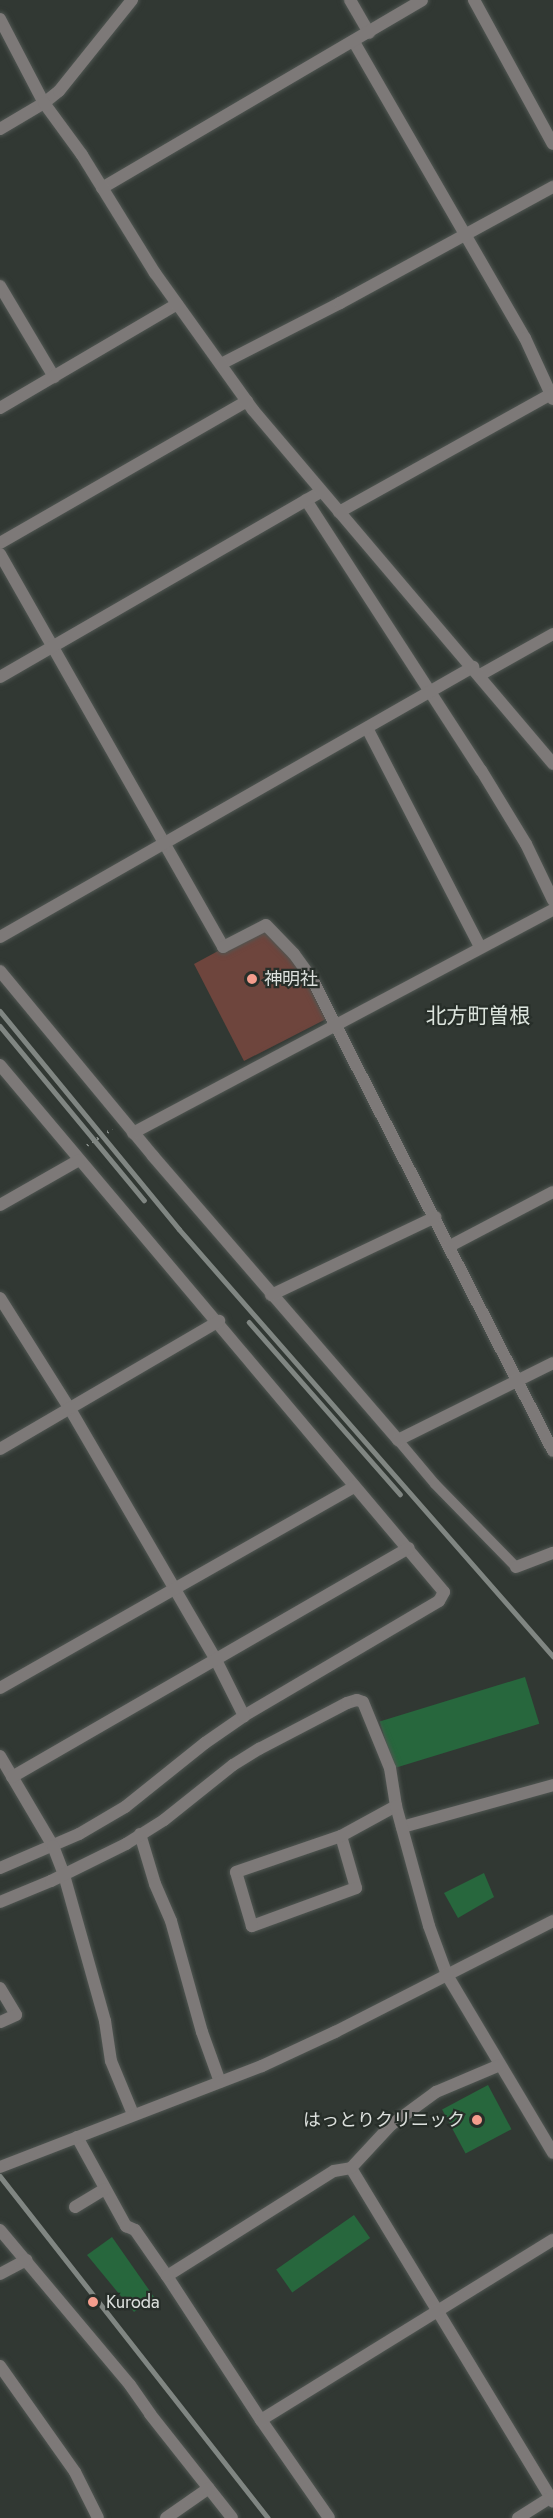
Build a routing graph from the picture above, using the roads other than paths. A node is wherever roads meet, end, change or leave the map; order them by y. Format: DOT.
graph roads {
  1 [pos="132,0"];
  2 [pos="350,0"];
  3 [pos="422,0"];
  4 [pos="474,0"];
  5 [pos="0,19"];
  6 [pos="369,33"];
  7 [pos="354,42"];
  8 [pos="44,103"];
  9 [pos="0,129"];
  10 [pos="553,144"];
  11 [pos="553,187"];
  12 [pos="102,188"];
  13 [pos="464,236"];
  14 [pos="0,286"];
  15 [pos="177,304"];
  16 [pos="221,364"];
  17 [pos="54,376"];
  18 [pos="552,395"];
  19 [pos="247,401"];
  20 [pos="0,408"];
  21 [pos="321,492"];
  22 [pos="306,500"];
  23 [pos="339,512"];
  24 [pos="0,543"];
  25 [pos="0,554"];
  26 [pos="553,634"];
  27 [pos="53,647"];
  28 [pos="476,671"];
  29 [pos="0,677"];
  30 [pos="430,692"];
  31 [pos="367,728"];
  32 [pos="553,764"];
  33 [pos="163,844"];
  34 [pos="553,900"];
  35 [pos="553,909"];
  36 [pos="0,936"];
  37 [pos="480,946"];
  38 [pos="0,971"];
  39 [pos="335,1025"];
  40 [pos="0,1065"];
  41 [pos="133,1133"];
  42 [pos="76,1157"];
  43 [pos="553,1192"];
  44 [pos="0,1205"];
  45 [pos="435,1217"];
  46 [pos="450,1246"];
  47 [pos="272,1295"];
  48 [pos="0,1299"];
  49 [pos="219,1321"];
  50 [pos="553,1363"];
  51 [pos="518,1380"];
  52 [pos="70,1409"];
  53 [pos="398,1440"];
  54 [pos="0,1449"];
  55 [pos="553,1451"];
  56 [pos="355,1486"];
  57 [pos="409,1548"];
  58 [pos="553,1553"];
  59 [pos="516,1567"];
  60 [pos="173,1588"];
  61 [pos="216,1660"];
  62 [pos="0,1688"];
  63 [pos="244,1716"];
  64 [pos="0,1756"];
  65 [pos="12,1777"];
  66 [pos="553,1785"];
  67 [pos="396,1806"];
  68 [pos="402,1827"];
  69 [pos="140,1833"];
  70 [pos="341,1836"];
  71 [pos="53,1846"];
  72 [pos="0,1868"];
  73 [pos="64,1875"];
  74 [pos="0,1902"];
  75 [pos="553,1920"];
  76 [pos="447,1975"];
  77 [pos="0,1988"];
  78 [pos="0,2022"];
  79 [pos="500,2065"];
  80 [pos="219,2082"];
  81 [pos="134,2114"];
  82 [pos="77,2137"];
  83 [pos="553,2153"];
  84 [pos="2,2162"];
  85 [pos="351,2168"];
  86 [pos="105,2190"];
  87 [pos="75,2207"];
  88 [pos="0,2230"];
  89 [pos="553,2240"];
  90 [pos="26,2259"];
  91 [pos="0,2274"];
  92 [pos="166,2276"];
  93 [pos="438,2313"];
  94 [pos="0,2366"];
  95 [pos="261,2420"];
  96 [pos="209,2487"];
  97 [pos="552,2499"];
  98 [pos="98,2518"];
  99 [pos="166,2518"];
  100 [pos="232,2518"];
  101 [pos="329,2518"];
  102 [pos="518,2518"];
  1 -- 8 [label="street"];
  2 -- 6 [label="street"];
  3 -- 6 [label="street"];
  4 -- 10 [label="street"];
  5 -- 8 [label="street"];
  6 -- 7 [label="street"];
  7 -- 12 [label="street"];
  7 -- 13 [label="street"];
  8 -- 9 [label="street"];
  8 -- 12 [label="street"];
  11 -- 13 [label="street"];
  12 -- 15 [label="street"];
  13 -- 16 [label="street"];
  13 -- 18 [label="street"];
  14 -- 17 [label="street"];
  15 -- 16 [label="street"];
  15 -- 17 [label="street"];
  16 -- 19 [label="street"];
  17 -- 20 [label="street"];
  18 -- 23 [label="street"];
  19 -- 21 [label="street"];
  19 -- 24 [label="street"];
  21 -- 22 [label="street"];
  21 -- 23 [label="street"];
  22 -- 27 [label="street"];
  22 -- 30 [label="street"];
  23 -- 28 [label="street"];
  25 -- 27 [label="street"];
  26 -- 28 [label="street"];
  27 -- 29 [label="street"];
  27 -- 33 [label="street"];
  28 -- 30 [label="street"];
  28 -- 32 [label="street"];
  30 -- 31 [label="street"];
  30 -- 34 [label="street"];
  31 -- 33 [label="street"];
  31 -- 37 [label="street"];
  33 -- 36 [label="street"];
  33 -- 39 [label="street"];
  35 -- 37 [label="street"];
  37 -- 39 [label="street"];
  38 -- 41 [label="street"];
  39 -- 41 [label="street"];
  39 -- 45 [label="street"];
  40 -- 42 [label="street"];
  41 -- 47 [label="street"];
  42 -- 44 [label="street"];
  42 -- 49 [label="street"];
  43 -- 46 [label="street"];
  45 -- 46 [label="street"];
  45 -- 47 [label="street"];
  46 -- 51 [label="street"];
  47 -- 53 [label="street"];
  48 -- 52 [label="street"];
  49 -- 52 [label="street"];
  49 -- 56 [label="street"];
  50 -- 51 [label="street"];
  51 -- 53 [label="street"];
  51 -- 55 [label="street"];
  52 -- 54 [label="street"];
  52 -- 60 [label="street"];
  53 -- 59 [label="lane"];
  56 -- 57 [label="street"];
  56 -- 60 [label="street"];
  57 -- 61 [label="street"];
  57 -- 63 [label="street"];
  58 -- 59 [label="street"];
  60 -- 61 [label="street"];
  60 -- 62 [label="street"];
  61 -- 63 [label="street"];
  61 -- 65 [label="street"];
  63 -- 71 [label="street"];
  64 -- 65 [label="street"];
  65 -- 71 [label="street"];
  66 -- 68 [label="street"];
  67 -- 68 [label="street"];
  67 -- 69 [label="street"];
  67 -- 70 [label="street"];
  68 -- 76 [label="street"];
  69 -- 73 [label="street"];
  69 -- 80 [label="street"];
  70 -- 70 [label="street"];
  71 -- 72 [label="street"];
  71 -- 73 [label="street"];
  73 -- 74 [label="street"];
  73 -- 81 [label="street"];
  75 -- 76 [label="street"];
  76 -- 79 [label="street"];
  76 -- 80 [label="street"];
  77 -- 78 [label="street"];
  79 -- 83 [label="street"];
  79 -- 85 [label="street"];
  80 -- 81 [label="street"];
  81 -- 82 [label="street"];
  82 -- 84 [label="street"];
  82 -- 86 [label="street"];
  85 -- 92 [label="street"];
  85 -- 93 [label="street"];
  86 -- 87 [label="street"];
  86 -- 92 [label="street"];
  88 -- 90 [label="street"];
  89 -- 93 [label="street"];
  90 -- 91 [label="street"];
  90 -- 96 [label="street"];
  92 -- 95 [label="street"];
  93 -- 95 [label="street"];
  93 -- 97 [label="street"];
  94 -- 98 [label="street"];
  95 -- 101 [label="street"];
  96 -- 99 [label="street"];
  96 -- 100 [label="street"];
  97 -- 102 [label="street"];
}
